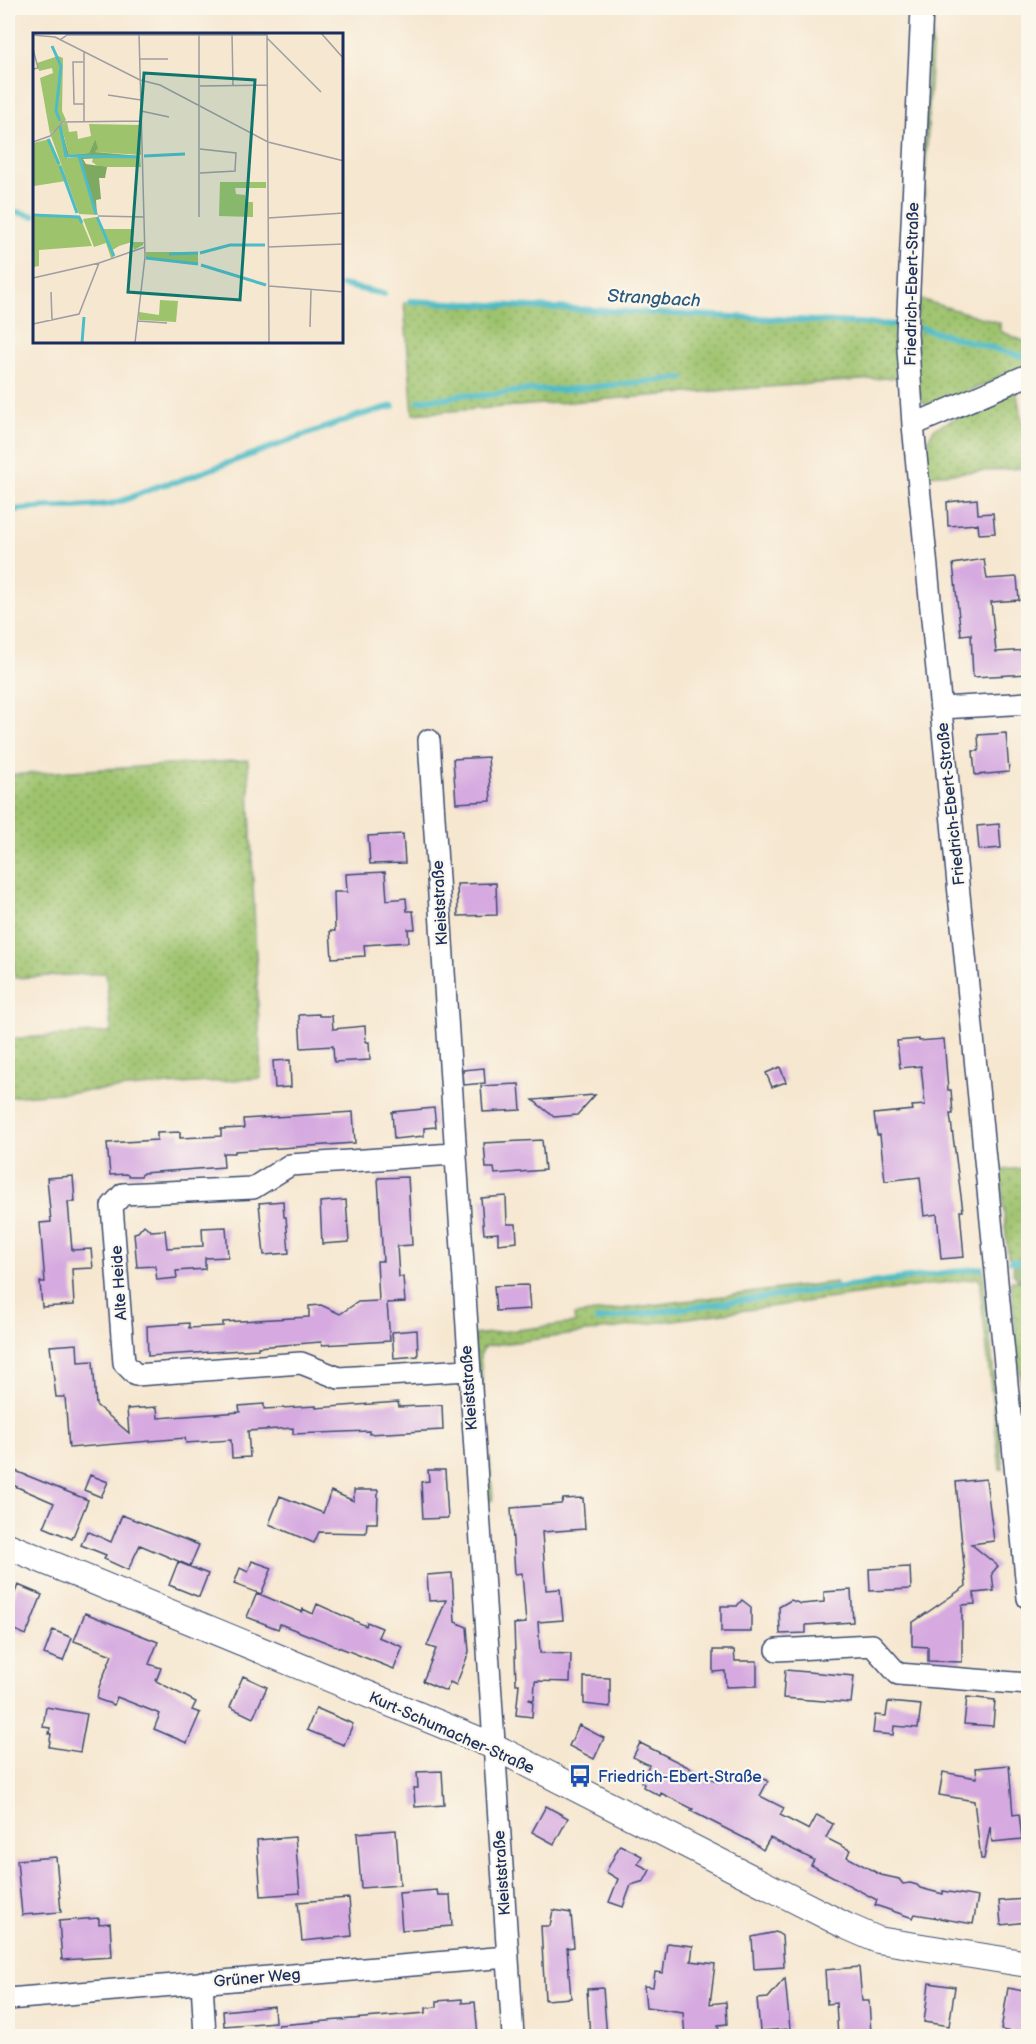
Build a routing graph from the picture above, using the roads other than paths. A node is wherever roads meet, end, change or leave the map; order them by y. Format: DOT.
graph roads {
  1 [pos="922,8"];
  2 [pos="1029,375"];
  3 [pos="913,425"];
  4 [pos="1029,703"];
  5 [pos="941,708"];
  6 [pos="429,740"];
  7 [pos="453,1154"];
  8 [pos="466,1370"];
  9 [pos="8,1546"];
  10 [pos="1028,1594"];
  11 [pos="1029,1598"];
  12 [pos="777,1650"];
  13 [pos="1029,1684"];
  14 [pos="491,1746"];
  15 [pos="507,1957"];
  16 [pos="1029,1964"];
  17 [pos="202,1982"];
  18 [pos="8,2000"];
  19 [pos="206,2037"];
  20 [pos="513,2037"];
  1 -- 3 [label="street, Friedrich-Ebert-Straße"];
  2 -- 3 [label="street"];
  3 -- 5 [label="street, Friedrich-Ebert-Straße"];
  4 -- 5 [label="street"];
  5 -- 10 [label="street, Friedrich-Ebert-Straße"];
  6 -- 7 [label="street, Kleiststraße"];
  7 -- 8 [label="street, Kleiststraße"];
  7 -- 8 [label="street, Alte Heide"];
  8 -- 14 [label="street, Kleiststraße"];
  9 -- 14 [label="street, Kurt-Schumacher-Straße"];
  10 -- 11 [label="street, Friedrich-Ebert-Straße"];
  12 -- 13 [label="street"];
  14 -- 15 [label="street, Kleiststraße"];
  14 -- 16 [label="street, Kurt-Schumacher-Straße"];
  15 -- 17 [label="street, Grüner Weg"];
  15 -- 20 [label="street, Kleiststraße"];
  17 -- 18 [label="street, Grüner Weg"];
  17 -- 19 [label="street"];
}
